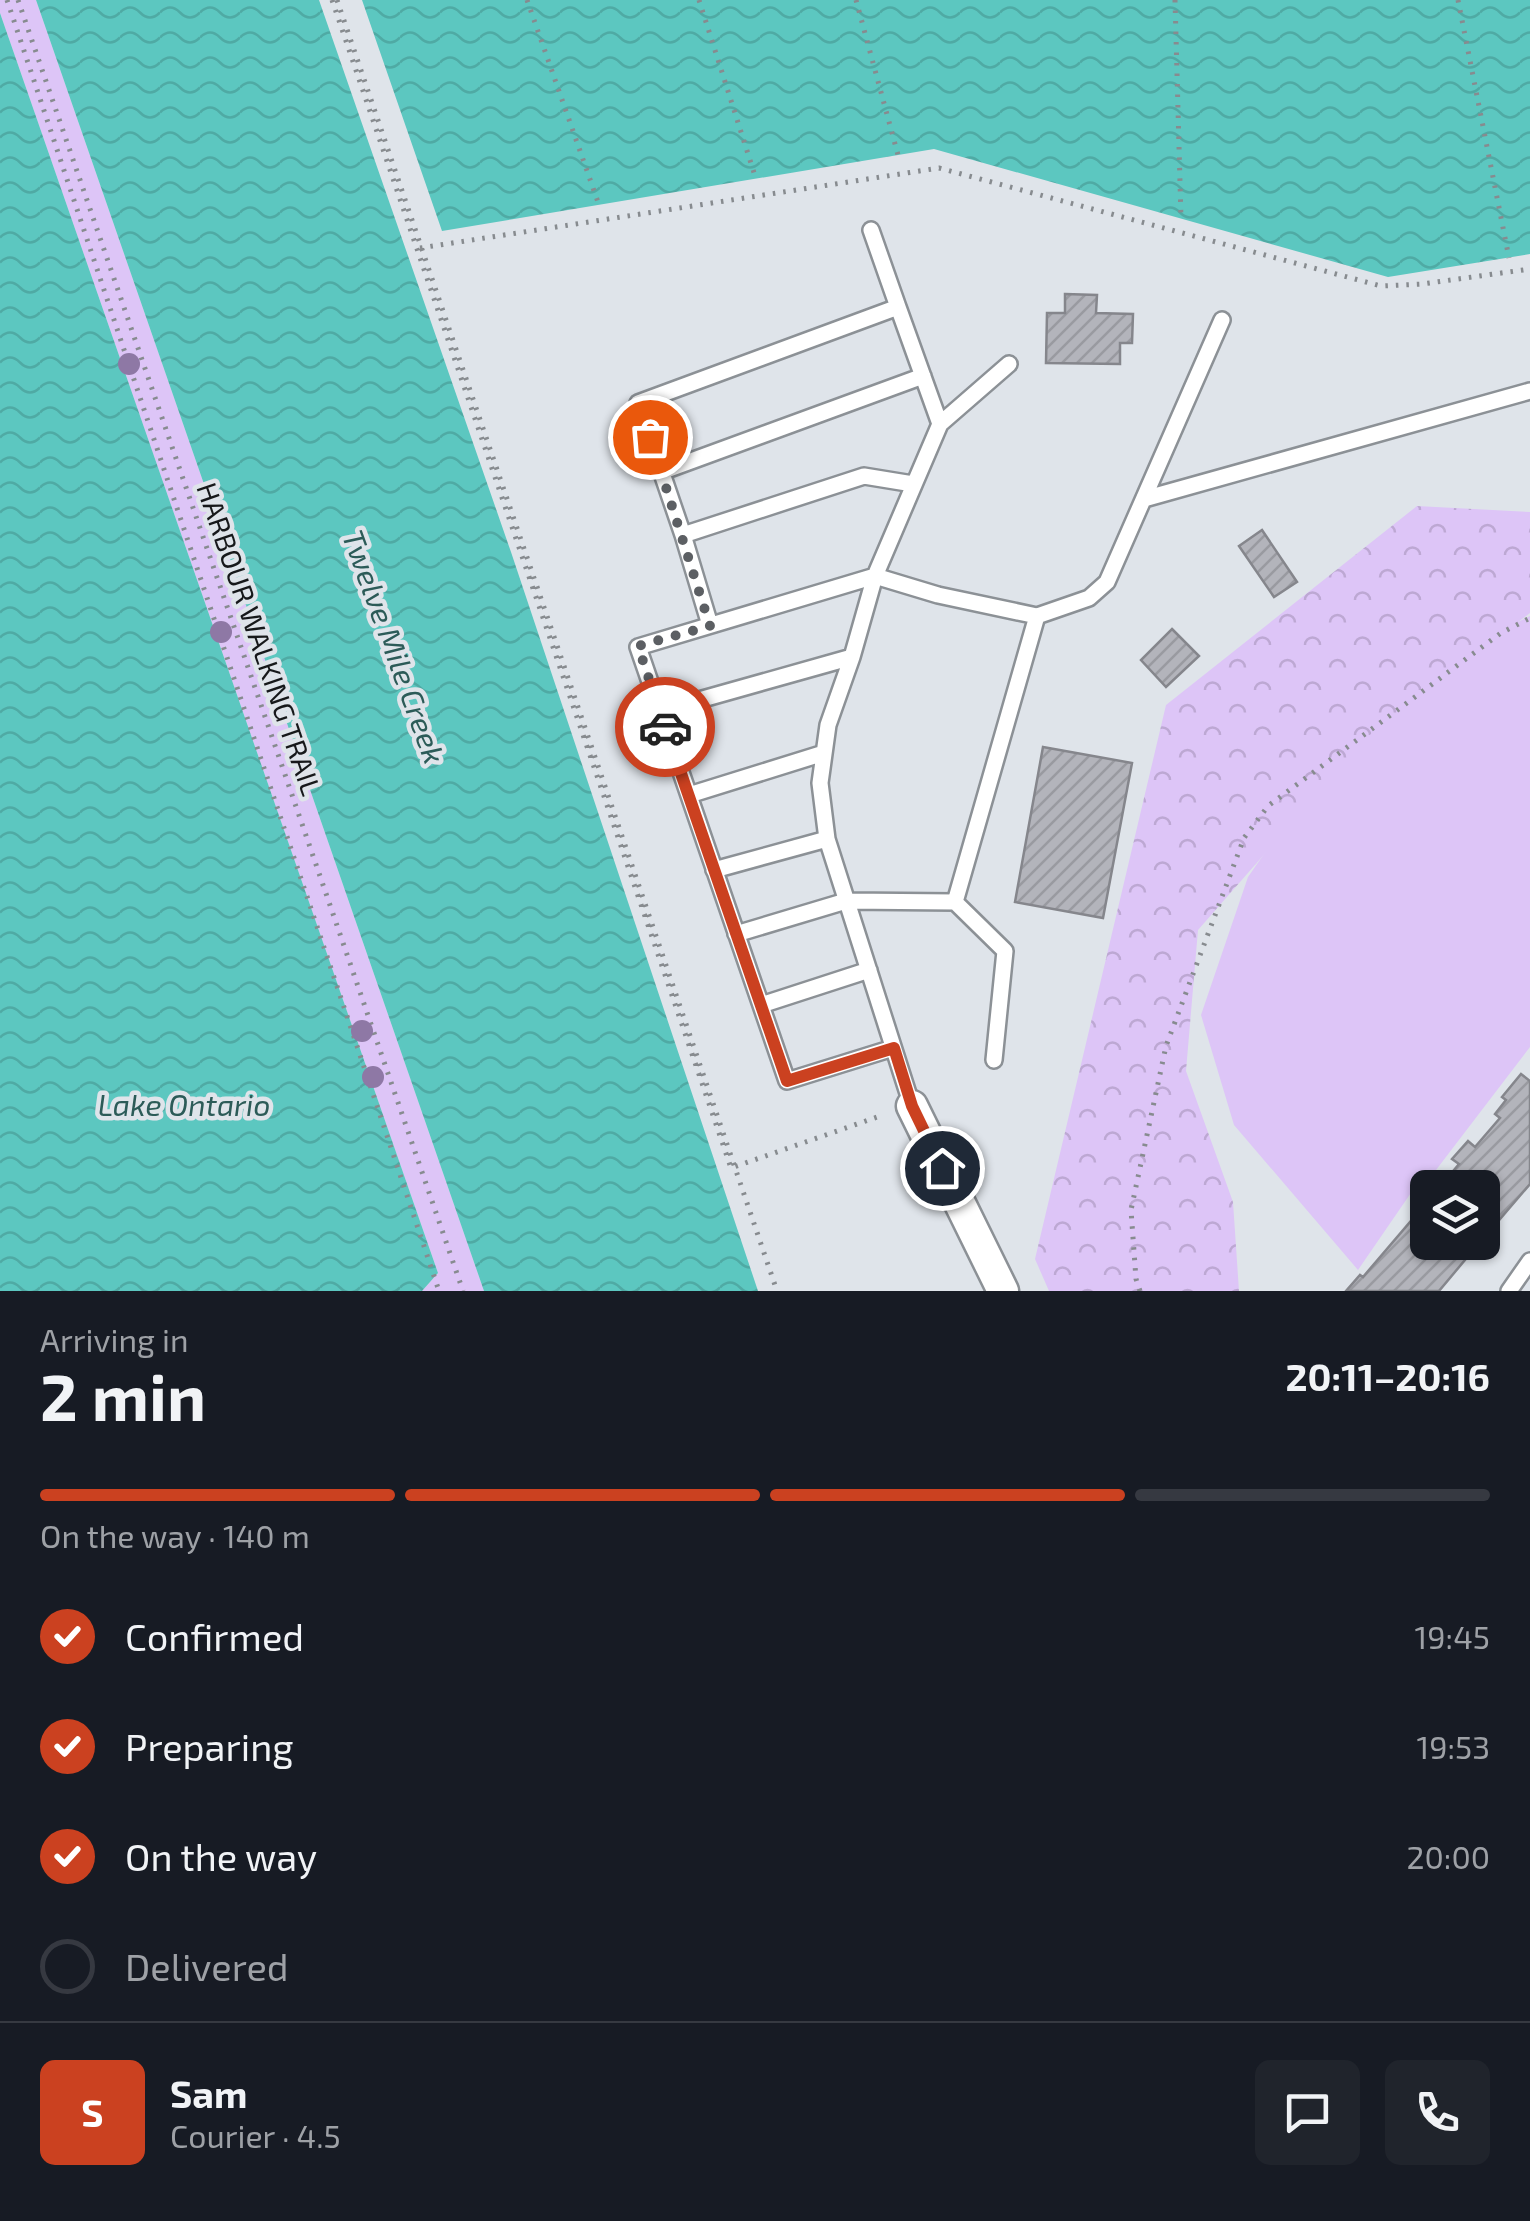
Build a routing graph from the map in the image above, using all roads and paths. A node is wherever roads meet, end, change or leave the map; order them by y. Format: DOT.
graph roads {
  1 [pos="7,0"];
  2 [pos="18,0"];
  3 [pos="334,0"];
  4 [pos="527,0"];
  5 [pos="699,0"];
  6 [pos="856,0"];
  7 [pos="1175,0"];
  8 [pos="1458,0"];
  9 [pos="898,155"];
  10 [pos="756,179"];
  11 [pos="599,204"];
  12 [pos="1181,219"];
  13 [pos="871,230"];
  14 [pos="417,249"];
  15 [pos="1509,258"];
  16 [pos="1530,268"];
  17 [pos="898,307"];
  18 [pos="1222,320"];
  19 [pos="1009,364"];
  20 [pos="923,376"];
  21 [pos="1530,391"];
  22 [pos="940,424"];
  23 [pos="661,472"];
  24 [pos="913,484"];
  25 [pos="1144,499"];
  26 [pos="683,535"];
  27 [pos="874,576"];
  28 [pos="1037,616"];
  29 [pos="1530,618"];
  30 [pos="710,626"];
  31 [pos="852,657"];
  32 [pos="660,712"];
  33 [pos="824,753"];
  34 [pos="689,795"];
  35 [pos="828,839"];
  36 [pos="714,870"];
  37 [pos="846,901"];
  38 [pos="954,902"];
  39 [pos="736,934"];
  40 [pos="869,970"];
  41 [pos="761,1006"];
  42 [pos="894,1048"];
  43 [pos="994,1060"];
  44 [pos="899,1110"];
  45 [pos="1530,1261"];
  46 [pos="439,1291"];
  47 [pos="463,1291"];
  48 [pos="777,1291"];
  49 [pos="1003,1291"];
  50 [pos="1140,1291"];
  51 [pos="1508,1291"];
  1 -- 46 [label="path"];
  2 -- 47 [label="path, HARBOUR WALKING TRAIL"];
  3 -- 14 [label="path"];
  3 -- 48 [label="path"];
  4 -- 11 [label="path"];
  5 -- 10 [label="path"];
  6 -- 9 [label="path"];
  7 -- 12 [label="path"];
  8 -- 15 [label="path"];
  13 -- 17 [label="lane"];
  14 -- 16 [label="path"];
  14 -- 44 [label="path"];
  17 -- 20 [label="lane"];
  17 -- 23 [label="lane"];
  18 -- 25 [label="lane"];
  19 -- 22 [label="lane"];
  20 -- 22 [label="lane"];
  20 -- 23 [label="lane"];
  21 -- 25 [label="lane"];
  22 -- 24 [label="lane"];
  23 -- 26 [label="lane"];
  24 -- 26 [label="lane"];
  24 -- 27 [label="lane"];
  25 -- 28 [label="lane"];
  26 -- 30 [label="lane"];
  27 -- 28 [label="lane"];
  27 -- 30 [label="lane"];
  27 -- 31 [label="lane"];
  28 -- 38 [label="lane"];
  29 -- 50 [label="path"];
  30 -- 32 [label="lane"];
  31 -- 32 [label="lane"];
  31 -- 33 [label="lane"];
  32 -- 34 [label="lane"];
  33 -- 34 [label="lane"];
  33 -- 35 [label="lane"];
  34 -- 36 [label="lane"];
  35 -- 36 [label="lane"];
  35 -- 37 [label="lane"];
  36 -- 39 [label="lane"];
  37 -- 38 [label="lane"];
  37 -- 39 [label="lane"];
  37 -- 40 [label="lane"];
  38 -- 43 [label="lane"];
  39 -- 41 [label="lane"];
  40 -- 41 [label="lane"];
  40 -- 42 [label="lane"];
  41 -- 42 [label="lane"];
  42 -- 44 [label="lane"];
  44 -- 49 [label="street"];
  45 -- 51 [label="lane"];
}
